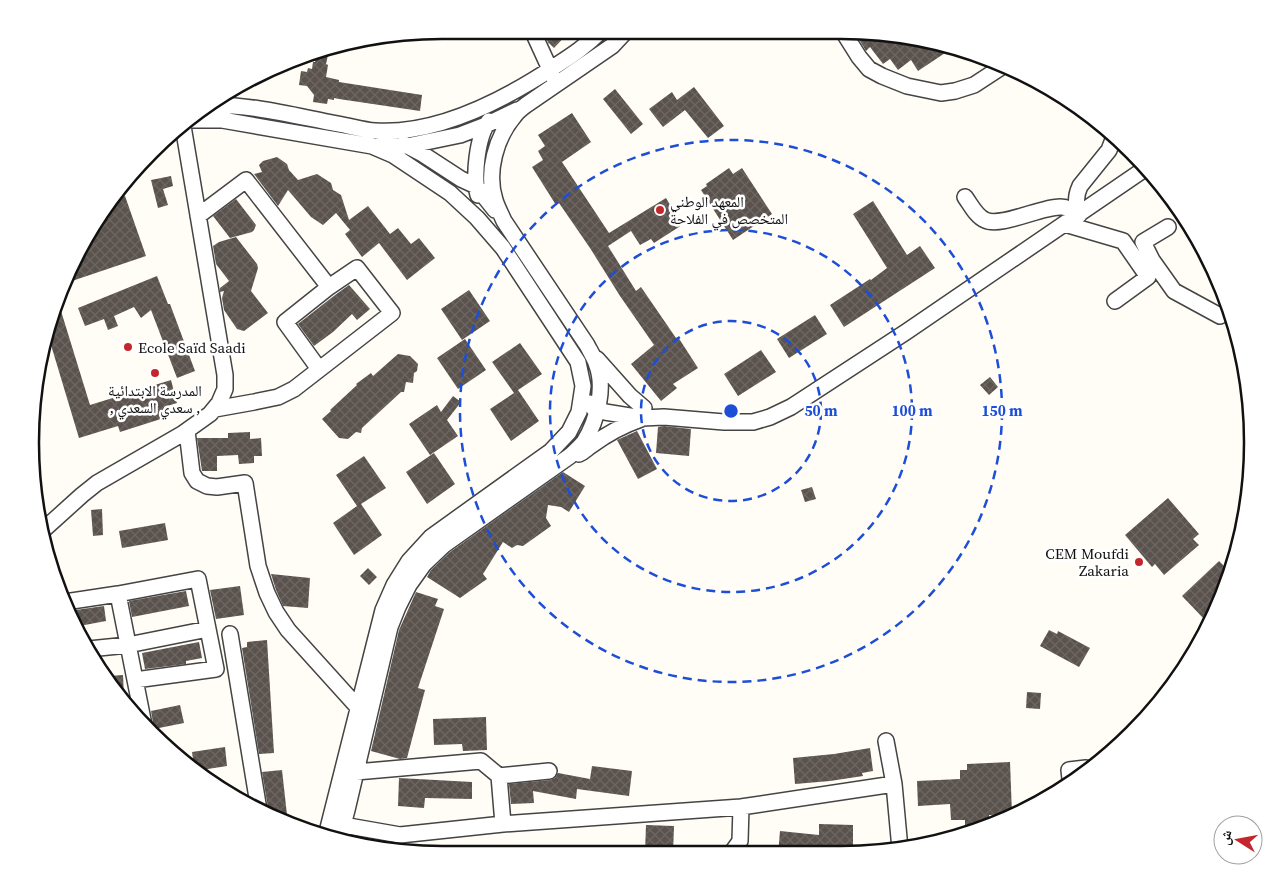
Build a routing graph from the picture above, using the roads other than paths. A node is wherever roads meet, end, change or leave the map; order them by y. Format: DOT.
graph roads {
  1 [pos="536,39"];
  2 [pos="592,39"];
  3 [pos="619,39"];
  4 [pos="848,39"];
  5 [pos="550,70"];
  6 [pos="997,70"];
  7 [pos="557,84"];
  8 [pos="514,91"];
  9 [pos="221,105"];
  10 [pos="526,105"];
  11 [pos="200,120"];
  12 [pos="486,125"];
  13 [pos="376,131"];
  14 [pos="184,132"];
  15 [pos="1112,143"];
  16 [pos="372,146"];
  17 [pos="407,146"];
  18 [pos="1140,172"];
  19 [pos="476,186"];
  20 [pos="965,197"];
  21 [pos="1079,215"];
  22 [pos="198,216"];
  23 [pos="504,221"];
  24 [pos="1065,224"];
  25 [pos="1168,227"];
  26 [pos="487,230"];
  27 [pos="328,287"];
  28 [pos="1115,301"];
  29 [pos="1223,314"];
  30 [pos="592,354"];
  31 [pos="319,369"];
  32 [pos="592,406"];
  33 [pos="214,408"];
  34 [pos="645,413"];
  35 [pos="187,431"];
  36 [pos="570,456"];
  37 [pos="48,526"];
  38 [pos="118,594"];
  39 [pos="71,601"];
  40 [pos="208,629"];
  41 [pos="230,634"];
  42 [pos="128,645"];
  43 [pos="96,648"];
  44 [pos="135,680"];
  45 [pos="141,711"];
  46 [pos="363,714"];
  47 [pos="886,741"];
  48 [pos="1078,769"];
  49 [pos="548,771"];
  50 [pos="356,772"];
  51 [pos="1070,775"];
  52 [pos="499,776"];
  53 [pos="894,784"];
  54 [pos="258,801"];
  55 [pos="741,807"];
  56 [pos="504,824"];
  57 [pos="343,825"];
  58 [pos="328,829"];
  59 [pos="341,833"];
  60 [pos="899,842"];
  61 [pos="736,846"];
  1 -- 5 [label="street"];
  2 -- 5 [label="street"];
  3 -- 7 [label="street"];
  4 -- 6 [label="street"];
  5 -- 7 [label="street"];
  5 -- 8 [label="street"];
  7 -- 10 [label="street"];
  8 -- 12 [label="street"];
  8 -- 13 [label="street"];
  9 -- 13 [label="street"];
  10 -- 12 [label="street"];
  10 -- 23 [label="street"];
  11 -- 16 [label="street"];
  12 -- 17 [label="street"];
  12 -- 19 [label="street"];
  13 -- 17 [label="street"];
  14 -- 22 [label="street"];
  15 -- 21 [label="street"];
  16 -- 17 [label="street"];
  16 -- 26 [label="street"];
  17 -- 19 [label="street"];
  18 -- 21 [label="street"];
  19 -- 23 [label="street"];
  19 -- 26 [label="street"];
  20 -- 21 [label="street"];
  21 -- 24 [label="street"];
  22 -- 27 [label="street"];
  22 -- 33 [label="street"];
  23 -- 30 [label="street"];
  24 -- 28 [label="street"];
  24 -- 34 [label="street"];
  25 -- 29 [label="street"];
  26 -- 32 [label="street"];
  27 -- 31 [label="street"];
  27 -- 31 [label="street"];
  30 -- 32 [label="street"];
  30 -- 34 [label="street"];
  31 -- 33 [label="street"];
  32 -- 34 [label="street"];
  32 -- 36 [label="street"];
  32 -- 46 [label="street"];
  33 -- 35 [label="street"];
  34 -- 36 [label="street"];
  35 -- 37 [label="street"];
  35 -- 46 [label="street"];
  36 -- 46 [label="street"];
  38 -- 39 [label="street"];
  38 -- 40 [label="street"];
  38 -- 42 [label="street"];
  40 -- 42 [label="street"];
  40 -- 44 [label="street"];
  41 -- 54 [label="street"];
  42 -- 43 [label="street"];
  42 -- 44 [label="street"];
  44 -- 45 [label="street"];
  46 -- 50 [label="street"];
  46 -- 58 [label="street"];
  47 -- 53 [label="street"];
  48 -- 51 [label="street"];
  49 -- 52 [label="street"];
  50 -- 52 [label="street"];
  50 -- 57 [label="street"];
  52 -- 56 [label="street"];
  53 -- 55 [label="street"];
  53 -- 60 [label="street"];
  55 -- 56 [label="street"];
  55 -- 61 [label="street"];
  56 -- 57 [label="street"];
  57 -- 59 [label="street"];
}
